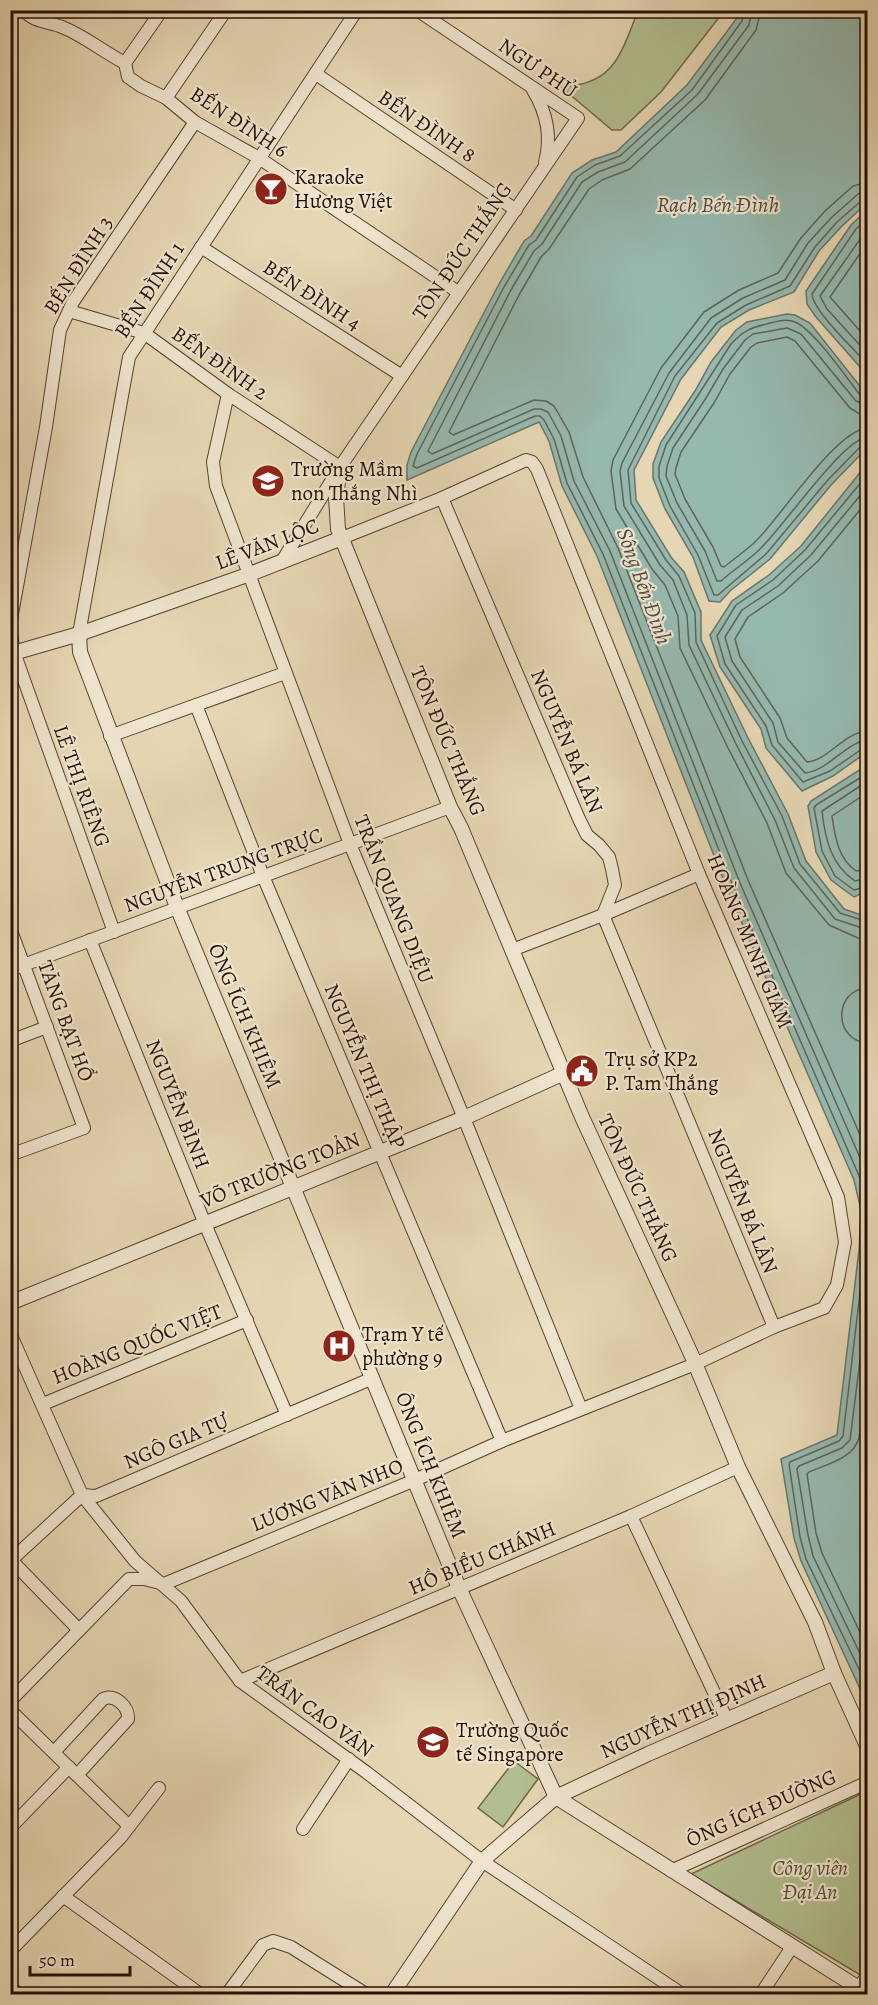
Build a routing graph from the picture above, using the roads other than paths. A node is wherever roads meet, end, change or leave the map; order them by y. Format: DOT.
graph roads {
  1 [pos="24,10"];
  2 [pos="162,10"];
  3 [pos="226,10"];
  4 [pos="357,10"];
  5 [pos="417,10"];
  6 [pos="125,63"];
  7 [pos="316,74"];
  8 [pos="531,87"];
  9 [pos="166,98"];
  10 [pos="578,118"];
  11 [pos="195,122"];
  12 [pos="259,158"];
  13 [pos="543,169"];
  14 [pos="516,210"];
  15 [pos="201,247"];
  16 [pos="458,292"];
  17 [pos="69,311"];
  18 [pos="144,333"];
  19 [pos="402,376"];
  20 [pos="228,394"];
  21 [pos="532,462"];
  22 [pos="340,467"];
  23 [pos="442,498"];
  24 [pos="342,538"];
  25 [pos="281,563"];
  26 [pos="250,574"];
  27 [pos="10,627"];
  28 [pos="79,634"];
  29 [pos="12,653"];
  30 [pos="285,674"];
  31 [pos="196,705"];
  32 [pos="110,736"];
  33 [pos="450,807"];
  34 [pos="350,844"];
  35 [pos="699,874"];
  36 [pos="263,876"];
  37 [pos="177,907"];
  38 [pos="603,915"];
  39 [pos="10,928"];
  40 [pos="114,932"];
  41 [pos="90,940"];
  42 [pos="512,950"];
  43 [pos="24,965"];
  44 [pos="10,970"];
  45 [pos="47,1027"];
  46 [pos="10,1041"];
  47 [pos="564,1073"];
  48 [pos="464,1118"];
  49 [pos="379,1152"];
  50 [pos="10,1155"];
  51 [pos="293,1186"];
  52 [pos="206,1224"];
  53 [pos="10,1303"];
  54 [pos="247,1320"];
  55 [pos="774,1327"];
  56 [pos="10,1333"];
  57 [pos="695,1364"];
  58 [pos="373,1378"];
  59 [pos="43,1404"];
  60 [pos="581,1409"];
  61 [pos="287,1415"];
  62 [pos="502,1442"];
  63 [pos="738,1467"];
  64 [pos="416,1480"];
  65 [pos="82,1495"];
  66 [pos="631,1516"];
  67 [pos="11,1560"];
  68 [pos="164,1584"];
  69 [pos="459,1588"];
  70 [pos="79,1630"];
  71 [pos="834,1673"];
  72 [pos="240,1681"];
  73 [pos="10,1701"];
  74 [pos="10,1710"];
  75 [pos="727,1720"];
  76 [pos="867,1748"];
  77 [pos="54,1752"];
  78 [pos="349,1759"];
  79 [pos="73,1771"];
  80 [pos="867,1782"];
  81 [pos="159,1788"];
  82 [pos="556,1797"];
  83 [pos="129,1826"];
  84 [pos="10,1828"];
  85 [pos="303,1829"];
  86 [pos="482,1861"];
  87 [pos="670,1870"];
  88 [pos="63,1896"];
  89 [pos="792,1947"];
  90 [pos="10,1951"];
  91 [pos="867,1974"];
  92 [pos="10,1987"];
  93 [pos="863,1991"];
  94 [pos="19,1995"];
  95 [pos="200,1995"];
  96 [pos="227,1995"];
  97 [pos="366,1995"];
  98 [pos="392,1995"];
  99 [pos="682,1995"];
  100 [pos="761,1995"];
  1 -- 6 [label="street"];
  2 -- 6 [label="street"];
  3 -- 9 [label="street"];
  4 -- 7 [label="street, BẾN ĐÌNH 1"];
  5 -- 8 [label="street, NGƯ PHỦ"];
  6 -- 9 [label="street, BẾN ĐÌNH 6"];
  7 -- 12 [label="street, BẾN ĐÌNH 1"];
  7 -- 14 [label="street, BẾN ĐÌNH 8"];
  8 -- 10 [label="street, NGƯ PHỦ"];
  8 -- 13 [label="street"];
  9 -- 11 [label="street, BẾN ĐÌNH 6"];
  10 -- 13 [label="street, TÔN ĐỨC THẮNG"];
  11 -- 12 [label="street, BẾN ĐÌNH 6"];
  11 -- 17 [label="street, BẾN ĐÌNH 3"];
  12 -- 15 [label="street, BẾN ĐÌNH 1"];
  12 -- 16 [label="street, BẾN ĐÌNH 6"];
  13 -- 14 [label="street, TÔN ĐỨC THẮNG"];
  14 -- 16 [label="street, TÔN ĐỨC THẮNG"];
  15 -- 18 [label="street, BẾN ĐÌNH 1"];
  15 -- 19 [label="street, BẾN ĐÌNH 4"];
  16 -- 19 [label="street, TÔN ĐỨC THẮNG"];
  17 -- 18 [label="street, BẾN ĐÌNH 2"];
  17 -- 27 [label="street, BẾN ĐÌNH 3"];
  18 -- 20 [label="street, BẾN ĐÌNH 2"];
  18 -- 28 [label="street, BẾN ĐÌNH 1"];
  19 -- 22 [label="street, TÔN ĐỨC THẮNG"];
  20 -- 22 [label="street, BẾN ĐÌNH 2"];
  20 -- 26 [label="street, TRẦN QUANG DIỆU"];
  21 -- 23 [label="street, LÊ VĂN LỘC"];
  21 -- 35 [label="street, HOÀNG MINH GIÁM"];
  22 -- 24 [label="street, TÔN ĐỨC THẮNG"];
  22 -- 25 [label="street, TÔN ĐỨC THẮNG"];
  23 -- 24 [label="street, LÊ VĂN LỘC"];
  23 -- 38 [label="street, NGUYỄN BÁ LÂN"];
  24 -- 25 [label="street, LÊ VĂN LỘC"];
  24 -- 33 [label="street, TÔN ĐỨC THẮNG"];
  25 -- 26 [label="street, LÊ VĂN LỘC"];
  26 -- 28 [label="street, LÊ VĂN LỘC"];
  26 -- 30 [label="street, TRẦN QUANG DIỆU"];
  27 -- 29 [label="street, BẾN ĐÌNH 3"];
  28 -- 29 [label="street, LÊ VĂN LỘC"];
  28 -- 32 [label="street, ÔNG ÍCH KHIÊM"];
  29 -- 40 [label="street, LÊ THỊ RIÊNG"];
  30 -- 31 [label="street"];
  30 -- 34 [label="street, TRẦN QUANG DIỆU"];
  31 -- 32 [label="street"];
  31 -- 36 [label="street, NGUYỄN THỊ THẬP"];
  32 -- 37 [label="street, ÔNG ÍCH KHIÊM"];
  33 -- 34 [label="street, NGUYỄN TRUNG TRỰC"];
  33 -- 42 [label="street, TÔN ĐỨC THẮNG"];
  34 -- 36 [label="street, NGUYỄN TRUNG TRỰC"];
  34 -- 48 [label="street, TRẦN QUANG DIỆU"];
  35 -- 38 [label="street"];
  35 -- 55 [label="street, HOÀNG MINH GIÁM"];
  36 -- 37 [label="street, NGUYỄN TRUNG TRỰC"];
  36 -- 49 [label="street, NGUYỄN THỊ THẬP"];
  37 -- 40 [label="street, NGUYỄN TRUNG TRỰC"];
  37 -- 51 [label="street, ÔNG ÍCH KHIÊM"];
  38 -- 42 [label="street"];
  38 -- 55 [label="street, NGUYỄN BÁ LÂN"];
  39 -- 43 [label="street, TĂNG BẠT HỔ"];
  40 -- 41 [label="street, NGUYỄN TRUNG TRỰC"];
  41 -- 43 [label="street, NGUYỄN TRUNG TRỰC"];
  41 -- 52 [label="street, NGUYỄN BÌNH"];
  42 -- 47 [label="street, TÔN ĐỨC THẮNG"];
  43 -- 44 [label="street, NGUYỄN TRUNG TRỰC"];
  43 -- 45 [label="street, TĂNG BẠT HỔ"];
  45 -- 46 [label="street"];
  45 -- 50 [label="street, TĂNG BẠT HỔ"];
  47 -- 48 [label="street, VÕ TRƯỜNG TOẢN"];
  47 -- 57 [label="street, TÔN ĐỨC THẮNG"];
  48 -- 49 [label="street, VÕ TRƯỜNG TOẢN"];
  48 -- 60 [label="street, TRẦN QUANG DIỆU"];
  49 -- 51 [label="street, VÕ TRƯỜNG TOẢN"];
  49 -- 62 [label="street, NGUYỄN THỊ THẬP"];
  51 -- 52 [label="street, VÕ TRƯỜNG TOẢN"];
  51 -- 58 [label="street, ÔNG ÍCH KHIÊM"];
  52 -- 53 [label="street, VÕ TRƯỜNG TOẢN"];
  52 -- 54 [label="street, NGUYỄN BÌNH"];
  54 -- 59 [label="street, HOÀNG QUỐC VIỆT"];
  54 -- 61 [label="street, NGUYỄN BÌNH"];
  55 -- 57 [label="street, HOÀNG MINH GIÁM"];
  56 -- 59 [label="street, TRẦN CAO VÂN"];
  57 -- 60 [label="street, LƯƠNG VĂN NHO"];
  57 -- 63 [label="street, TÔN ĐỨC THẮNG"];
  58 -- 61 [label="street, NGÔ GIA TỰ"];
  58 -- 64 [label="street, ÔNG ÍCH KHIÊM"];
  59 -- 65 [label="street, TRẦN CAO VÂN"];
  60 -- 62 [label="street, LƯƠNG VĂN NHO"];
  61 -- 65 [label="street, NGÔ GIA TỰ"];
  62 -- 64 [label="street, LƯƠNG VĂN NHO"];
  63 -- 66 [label="street, HỒ BIỂU CHÁNH"];
  63 -- 71 [label="street, TÔN ĐỨC THẮNG"];
  64 -- 68 [label="street, LƯƠNG VĂN NHO"];
  64 -- 69 [label="street, ÔNG ÍCH KHIÊM"];
  65 -- 67 [label="street"];
  65 -- 68 [label="street, TRẦN CAO VÂN"];
  66 -- 69 [label="street, HỒ BIỂU CHÁNH"];
  66 -- 75 [label="street"];
  67 -- 70 [label="street"];
  68 -- 70 [label="street"];
  68 -- 72 [label="street, TRẦN CAO VÂN"];
  69 -- 72 [label="street, HỒ BIỂU CHÁNH"];
  69 -- 82 [label="street, ÔNG ÍCH KHIÊM"];
  70 -- 73 [label="street"];
  71 -- 75 [label="street, NGUYỄN THỊ ĐỊNH"];
  71 -- 76 [label="street, TÔN ĐỨC THẮNG"];
  72 -- 78 [label="street, TRẦN CAO VÂN"];
  74 -- 77 [label="street"];
  75 -- 82 [label="street, NGUYỄN THỊ ĐỊNH"];
  77 -- 79 [label="street"];
  77 -- 79 [label="street"];
  78 -- 85 [label="street"];
  78 -- 86 [label="street, TRẦN CAO VÂN"];
  79 -- 83 [label="street"];
  79 -- 84 [label="street"];
  80 -- 87 [label="street, ÔNG ÍCH ĐƯỜNG"];
  81 -- 83 [label="street"];
  82 -- 86 [label="street, NGUYỄN THỊ ĐỊNH"];
  82 -- 87 [label="street"];
  83 -- 88 [label="street"];
  86 -- 98 [label="street, NGUYỄN THỊ ĐỊNH"];
  86 -- 99 [label="street, TRẦN CAO VÂN"];
  87 -- 89 [label="street"];
  88 -- 90 [label="street"];
  88 -- 95 [label="street"];
  89 -- 93 [label="street"];
  89 -- 100 [label="street"];
  91 -- 93 [label="street"];
  92 -- 94 [label="street"];
  96 -- 97 [label="street"];
}
